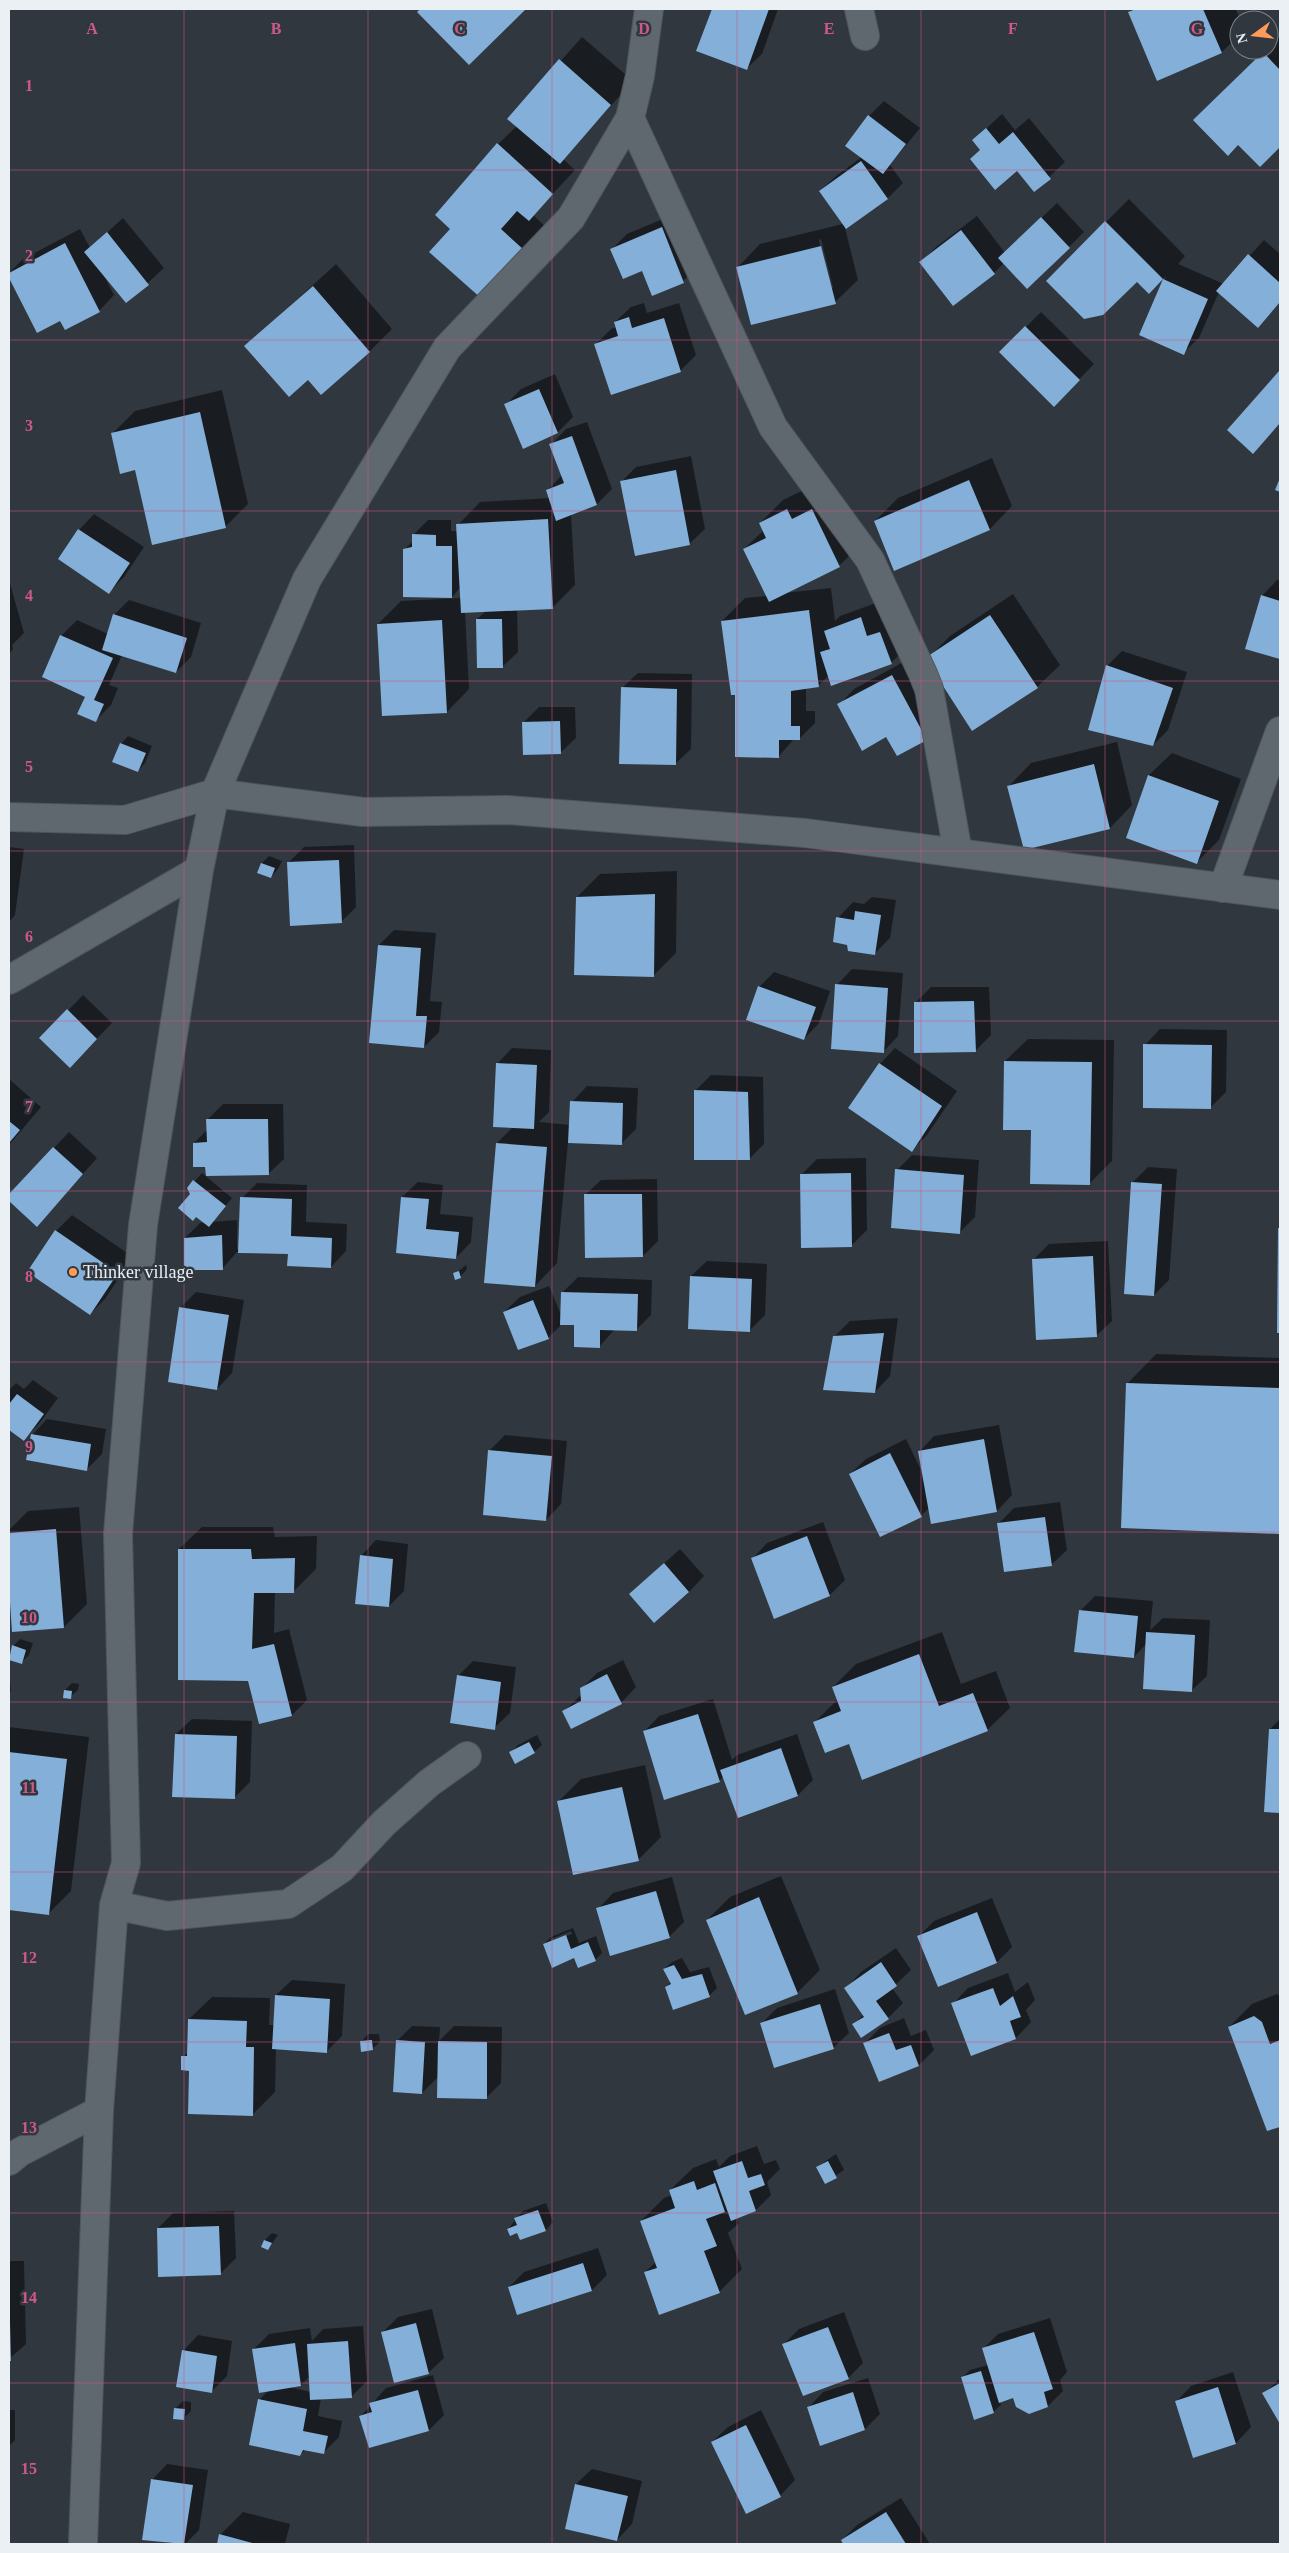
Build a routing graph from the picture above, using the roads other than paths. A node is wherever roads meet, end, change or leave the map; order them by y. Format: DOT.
graph roads {
  1 [pos="649,9"];
  2 [pos="859,9"];
  3 [pos="865,36"];
  4 [pos="630,118"];
  5 [pos="1280,731"];
  6 [pos="215,793"];
  7 [pos="9,817"];
  8 [pos="958,853"];
  9 [pos="199,870"];
  10 [pos="1223,888"];
  11 [pos="1280,895"];
  12 [pos="9,980"];
  13 [pos="467,1756"];
  14 [pos="114,1906"];
  15 [pos="99,2111"];
  16 [pos="9,2160"];
  17 [pos="83,2544"];
  1 -- 4 [label="street"];
  2 -- 3 [label="street"];
  4 -- 6 [label="street"];
  4 -- 8 [label="street"];
  5 -- 10 [label="street"];
  6 -- 7 [label="street"];
  6 -- 8 [label="street"];
  6 -- 9 [label="street"];
  8 -- 10 [label="street"];
  9 -- 12 [label="street"];
  9 -- 14 [label="street"];
  10 -- 11 [label="street"];
  13 -- 14 [label="street"];
  14 -- 15 [label="street"];
  15 -- 16 [label="street"];
  15 -- 17 [label="street"];
}
